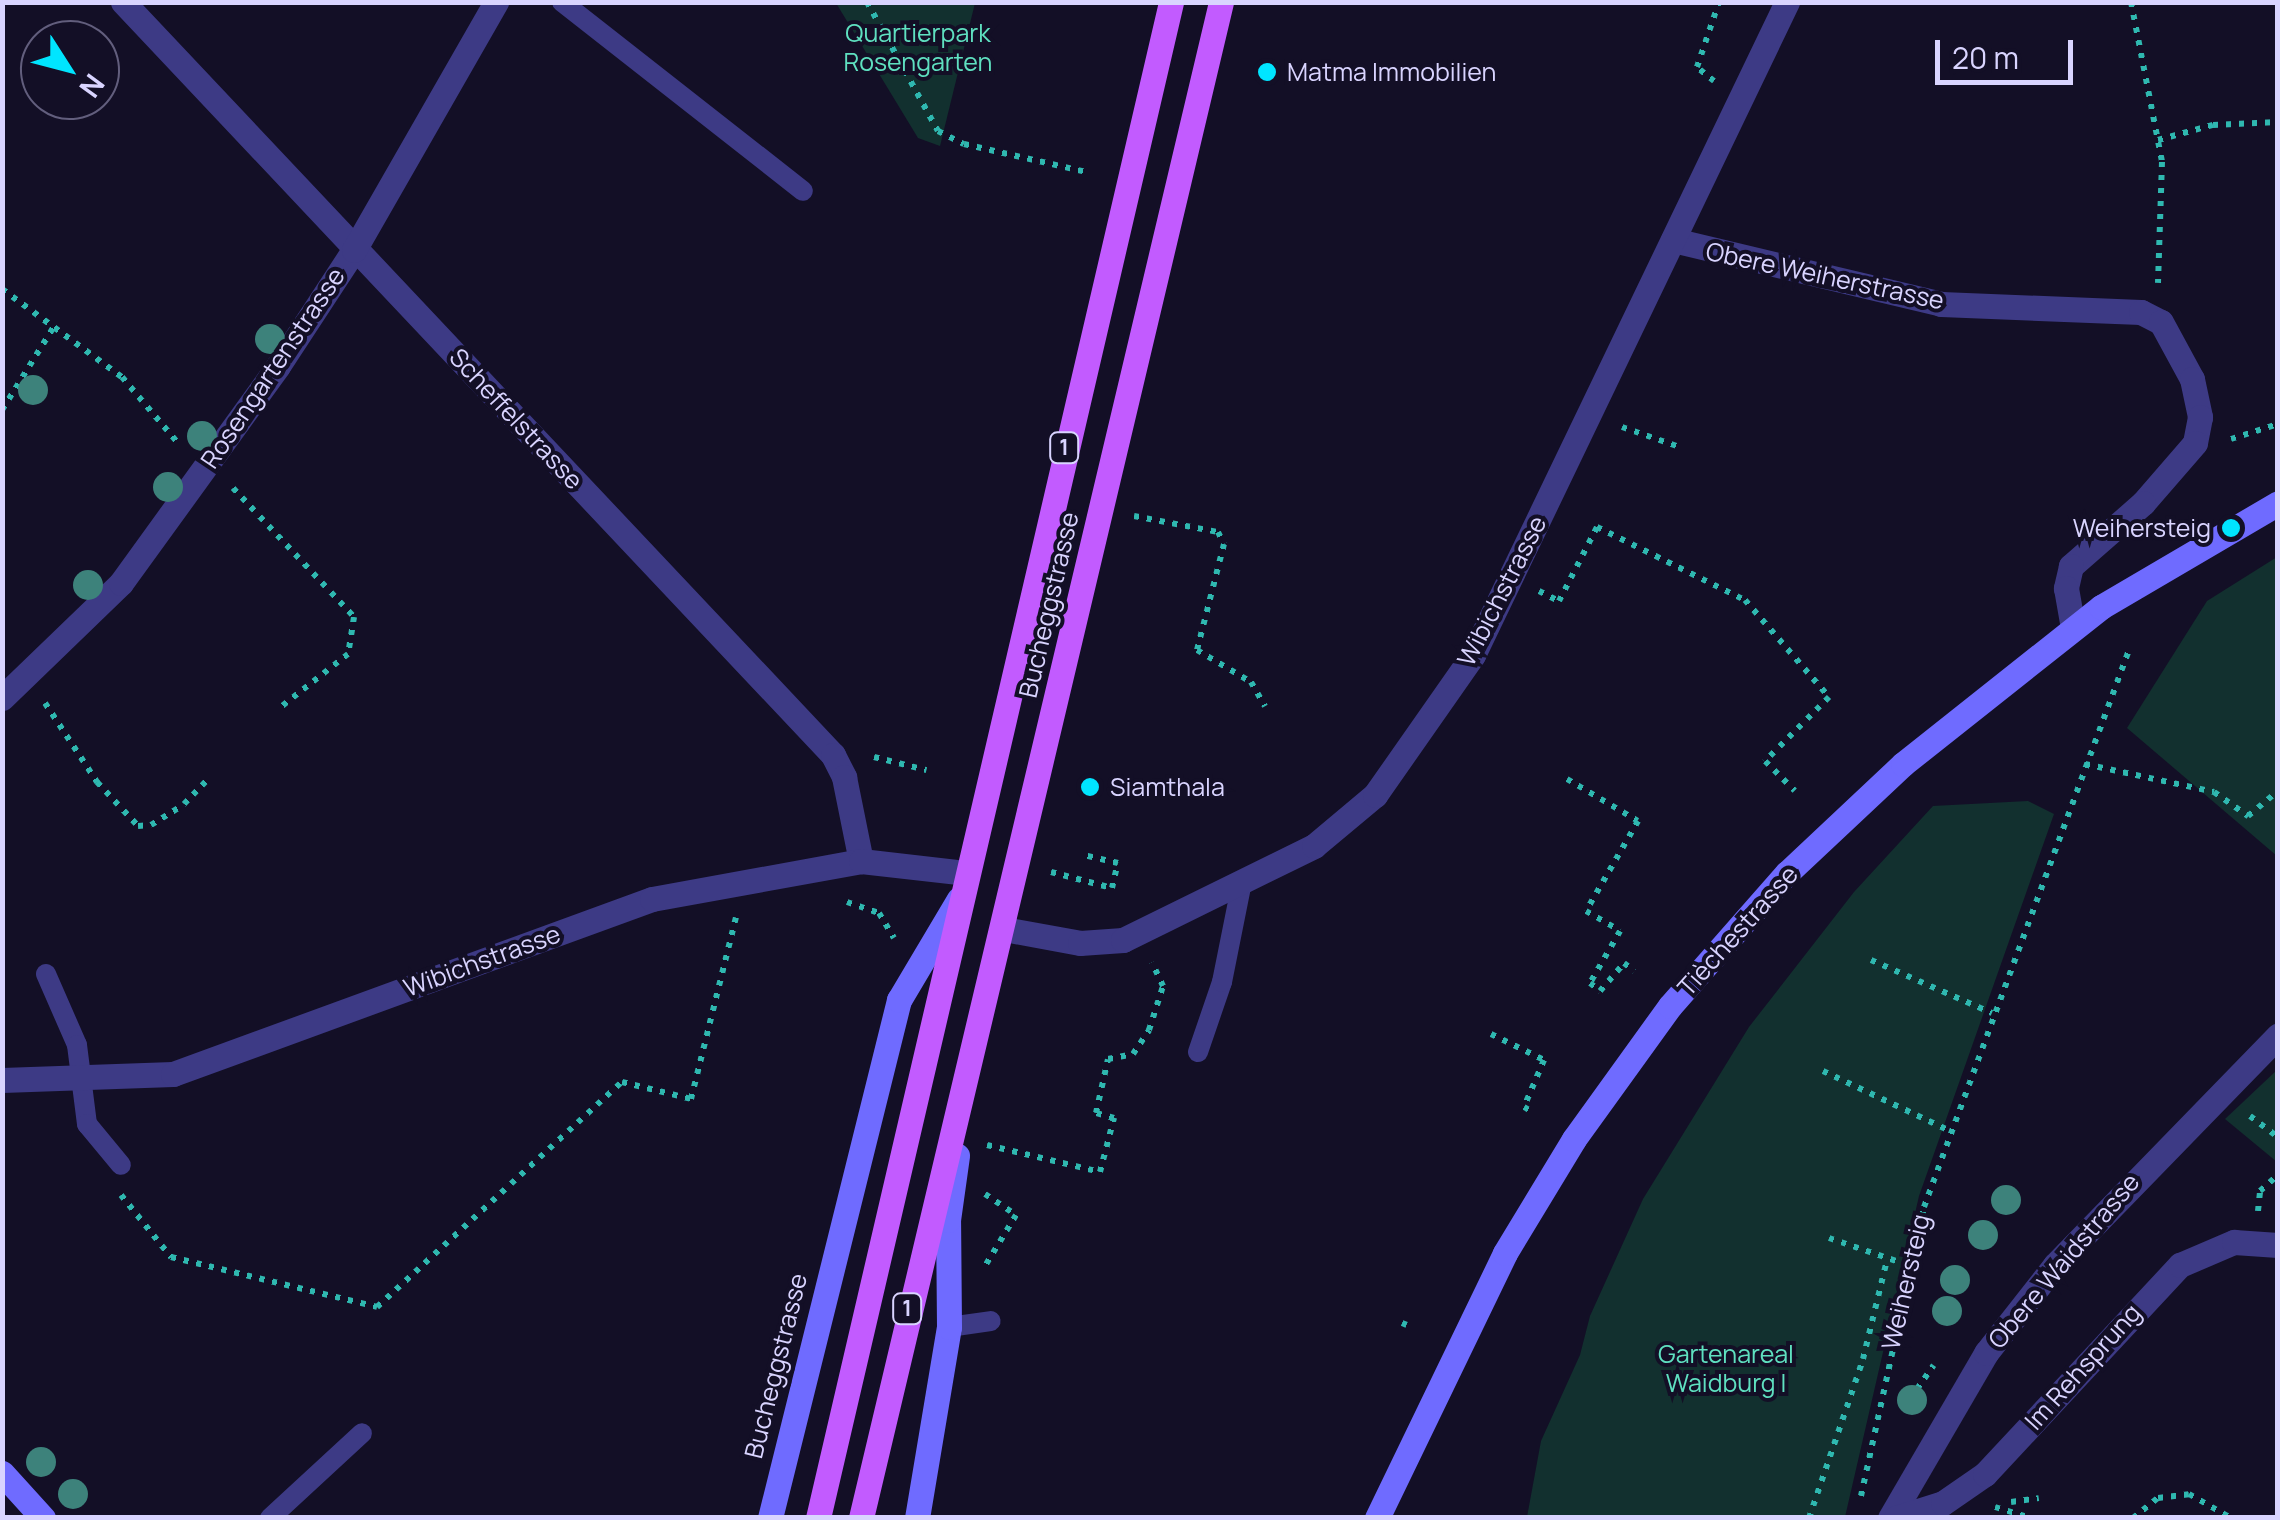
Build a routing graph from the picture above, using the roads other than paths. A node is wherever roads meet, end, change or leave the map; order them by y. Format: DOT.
graph roads {
  1 [pos="123,2"];
  2 [pos="496,2"];
  3 [pos="562,2"];
  4 [pos="1172,2"];
  5 [pos="1220,2"];
  6 [pos="1787,2"];
  7 [pos="803,190"];
  8 [pos="1672,240"];
  9 [pos="354,250"];
  10 [pos="2278,503"];
  11 [pos="2074,628"];
  12 [pos="2,698"];
  13 [pos="861,861"];
  14 [pos="964,883"];
  15 [pos="1240,886"];
  16 [pos="1004,929"];
  17 [pos="46,974"];
  18 [pos="2278,1036"];
  19 [pos="1198,1052"];
  20 [pos="2,1080"];
  21 [pos="78,1080"];
  22 [pos="964,1104"];
  23 [pos="124,1173"];
  24 [pos="2278,1245"];
  25 [pos="991,1321"];
  26 [pos="949,1327"];
  27 [pos="362,1433"];
  28 [pos="2,1473"];
  29 [pos="293,1510"];
  30 [pos="1886,1514"];
  31 [pos="43,1518"];
  32 [pos="270,1518"];
  33 [pos="770,1518"];
  34 [pos="818,1518"];
  35 [pos="860,1518"];
  36 [pos="917,1518"];
  37 [pos="1377,1518"];
  1 -- 9 [label="street, Scheffelstrasse"];
  2 -- 9 [label="street, Rosengartenstrasse"];
  3 -- 7 [label="lane"];
  4 -- 14 [label="main road, Bucheggstrasse / 1"];
  5 -- 16 [label="main road, Bucheggstrasse / 1"];
  6 -- 8 [label="street, Wibichstrasse"];
  8 -- 11 [label="street, Obere Weiherstrasse"];
  8 -- 15 [label="street, Wibichstrasse"];
  9 -- 12 [label="street, Rosengartenstrasse"];
  9 -- 13 [label="street, Scheffelstrasse"];
  10 -- 11 [label="street, Tièchestrasse"];
  11 -- 37 [label="street, Tièchestrasse"];
  13 -- 14 [label="street, Wibichstrasse"];
  13 -- 21 [label="street, Wibichstrasse"];
  14 -- 33 [label="street, Bucheggstrasse"];
  14 -- 34 [label="main road, Bucheggstrasse / 1"];
  15 -- 16 [label="street, Wibichstrasse"];
  15 -- 19 [label="lane"];
  16 -- 22 [label="main road, Bucheggstrasse / 1"];
  17 -- 21 [label="lane"];
  18 -- 30 [label="street, Obere Waidstrasse"];
  20 -- 21 [label="street, Wibichstrasse"];
  21 -- 23 [label="lane"];
  22 -- 26 [label="street, Bucheggstrasse"];
  22 -- 35 [label="main road, Bucheggstrasse / 1"];
  24 -- 30 [label="street, Im Rehsprung"];
  25 -- 26 [label="lane"];
  26 -- 36 [label="street, Bucheggstrasse"];
  27 -- 29 [label="lane"];
  28 -- 31 [label="street"];
  29 -- 32 [label="lane"];
}
